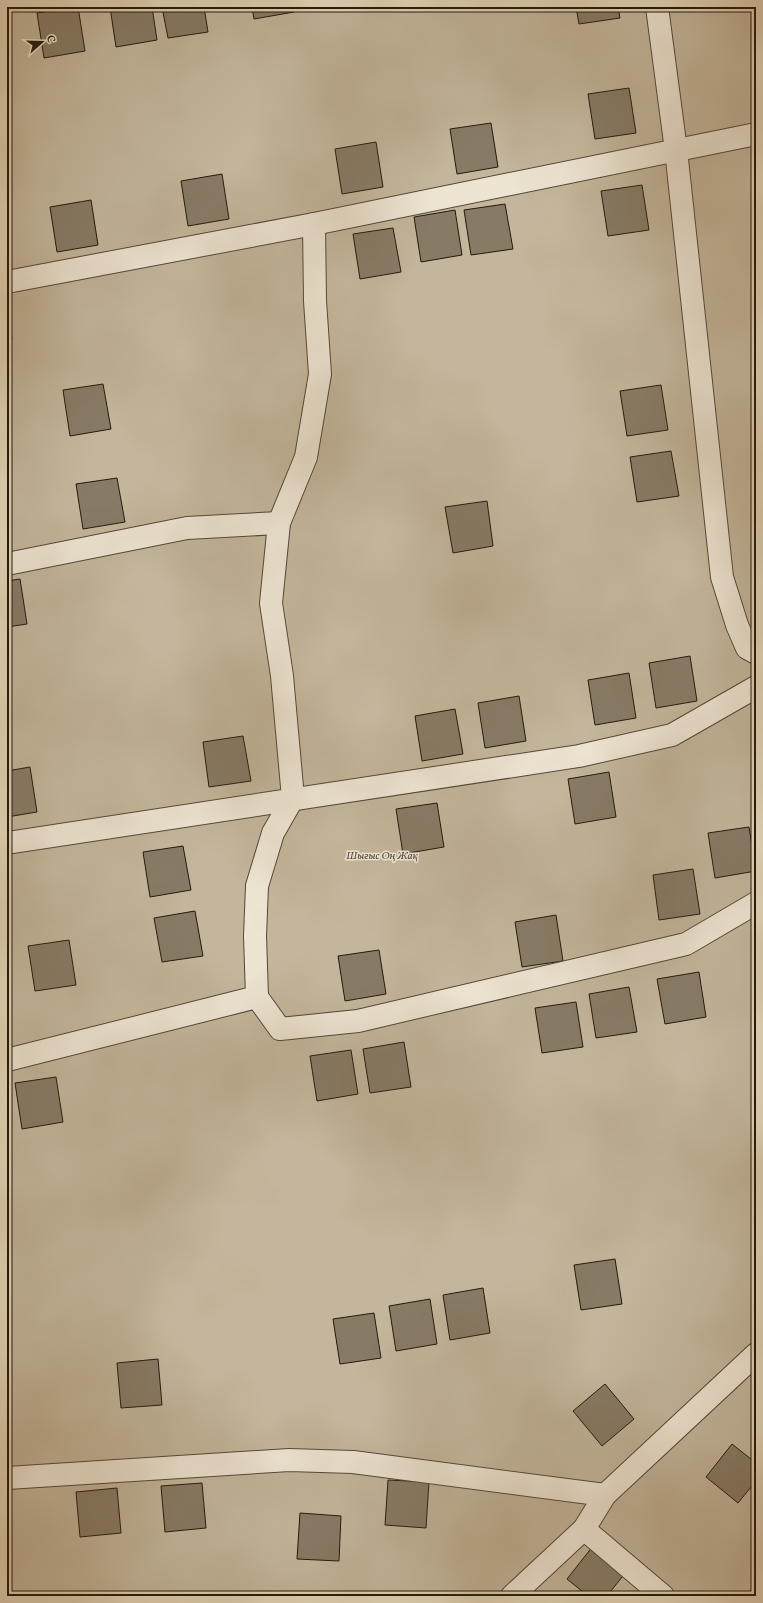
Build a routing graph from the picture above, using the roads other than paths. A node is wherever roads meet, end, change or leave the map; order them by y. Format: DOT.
graph roads {
  1 [pos="657,7"];
  2 [pos="756,134"];
  3 [pos="676,150"];
  4 [pos="314,224"];
  5 [pos="7,282"];
  6 [pos="279,523"];
  7 [pos="7,564"];
  8 [pos="756,653"];
  9 [pos="756,687"];
  10 [pos="293,798"];
  11 [pos="7,843"];
  12 [pos="756,903"];
  13 [pos="257,997"];
  14 [pos="7,1060"];
  15 [pos="756,1354"];
  16 [pos="7,1478"];
  17 [pos="605,1495"];
  18 [pos="584,1529"];
  19 [pos="512,1596"];
  20 [pos="663,1596"];
  1 -- 3 [label="street"];
  2 -- 3 [label="street"];
  3 -- 4 [label="street"];
  3 -- 8 [label="street"];
  4 -- 5 [label="street"];
  4 -- 6 [label="street"];
  6 -- 7 [label="street"];
  6 -- 10 [label="street"];
  9 -- 10 [label="street"];
  10 -- 11 [label="street"];
  10 -- 13 [label="street"];
  12 -- 13 [label="street"];
  13 -- 14 [label="street"];
  15 -- 17 [label="street"];
  16 -- 17 [label="street"];
  17 -- 18 [label="street"];
  18 -- 19 [label="street"];
  18 -- 20 [label="street"];
}
